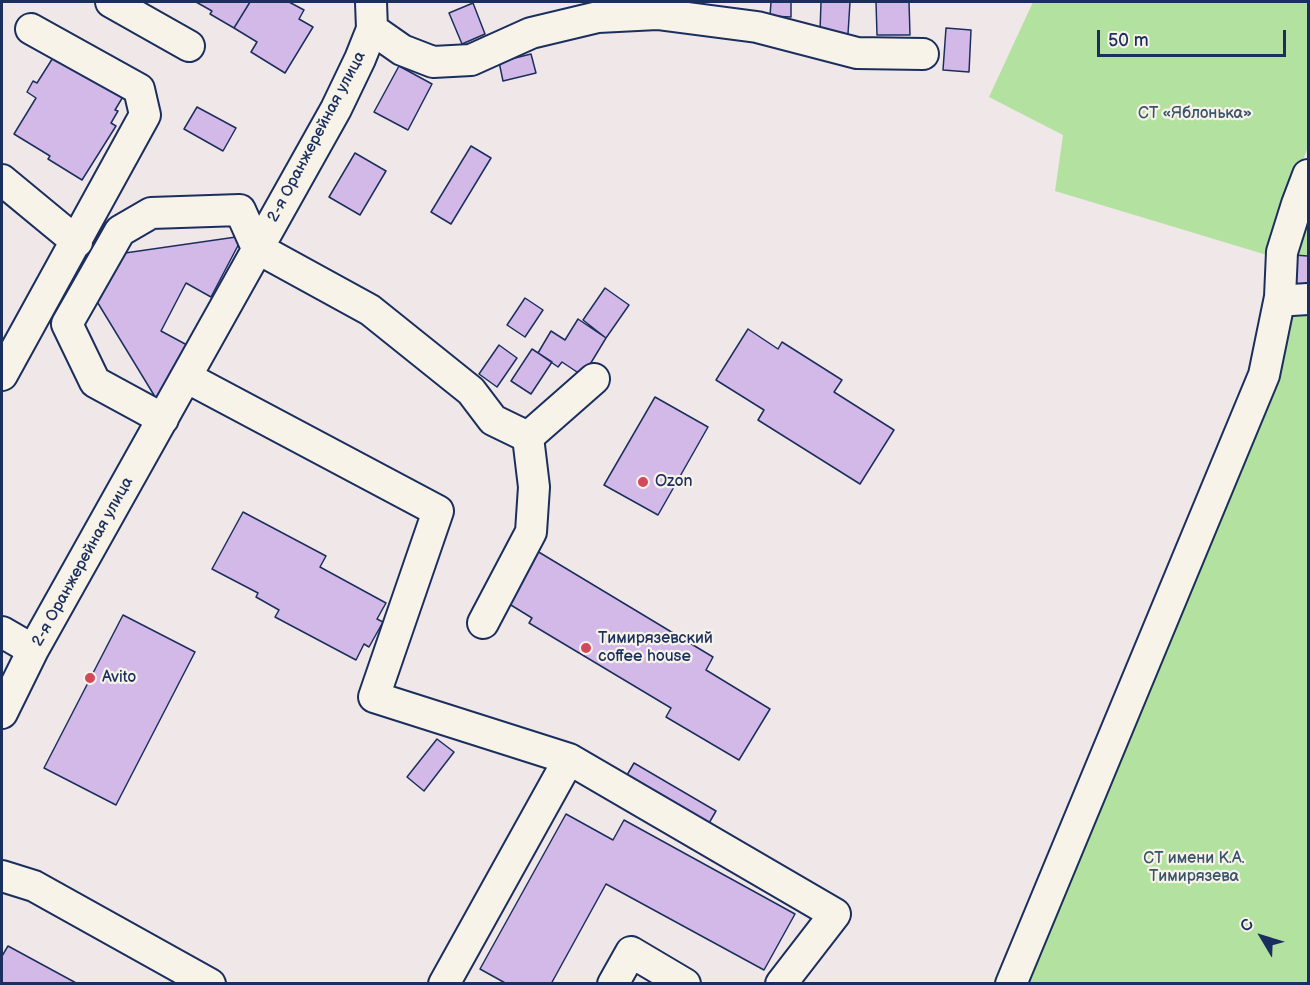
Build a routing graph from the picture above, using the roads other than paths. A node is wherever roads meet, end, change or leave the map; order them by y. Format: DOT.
graph roads {
  1 [pos="111,2"];
  2 [pos="372,15"];
  3 [pos="31,29"];
  4 [pos="189,46"];
  5 [pos="923,54"];
  6 [pos="1308,175"];
  7 [pos="2,180"];
  8 [pos="77,242"];
  9 [pos="257,248"];
  10 [pos="1294,298"];
  11 [pos="2,375"];
  12 [pos="186,377"];
  13 [pos="594,379"];
  14 [pos="163,419"];
  15 [pos="528,437"];
  16 [pos="483,622"];
  17 [pos="2,632"];
  18 [pos="33,650"];
  19 [pos="2,713"];
  20 [pos="569,759"];
  21 [pos="2,876"];
  22 [pos="210,984"];
  23 [pos="444,984"];
  24 [pos="613,984"];
  25 [pos="685,984"];
  26 [pos="782,984"];
  27 [pos="1011,984"];
  1 -- 4 [label="street"];
  2 -- 5 [label="street, 2-я Оранжерейная улица"];
  2 -- 9 [label="street, 2-я Оранжерейная улица"];
  3 -- 8 [label="street"];
  6 -- 10 [label="street"];
  7 -- 8 [label="street"];
  8 -- 11 [label="street"];
  9 -- 12 [label="street, 2-я Оранжерейная улица"];
  9 -- 14 [label="street"];
  9 -- 15 [label="street"];
  10 -- 27 [label="street"];
  12 -- 14 [label="street, 2-я Оранжерейная улица"];
  12 -- 20 [label="street"];
  13 -- 15 [label="street"];
  14 -- 18 [label="street, 2-я Оранжерейная улица"];
  15 -- 16 [label="street"];
  17 -- 18 [label="street"];
  18 -- 19 [label="street, 2-я Оранжерейная улица"];
  20 -- 23 [label="street"];
  20 -- 26 [label="street"];
  21 -- 22 [label="street"];
  24 -- 25 [label="street"];
}
